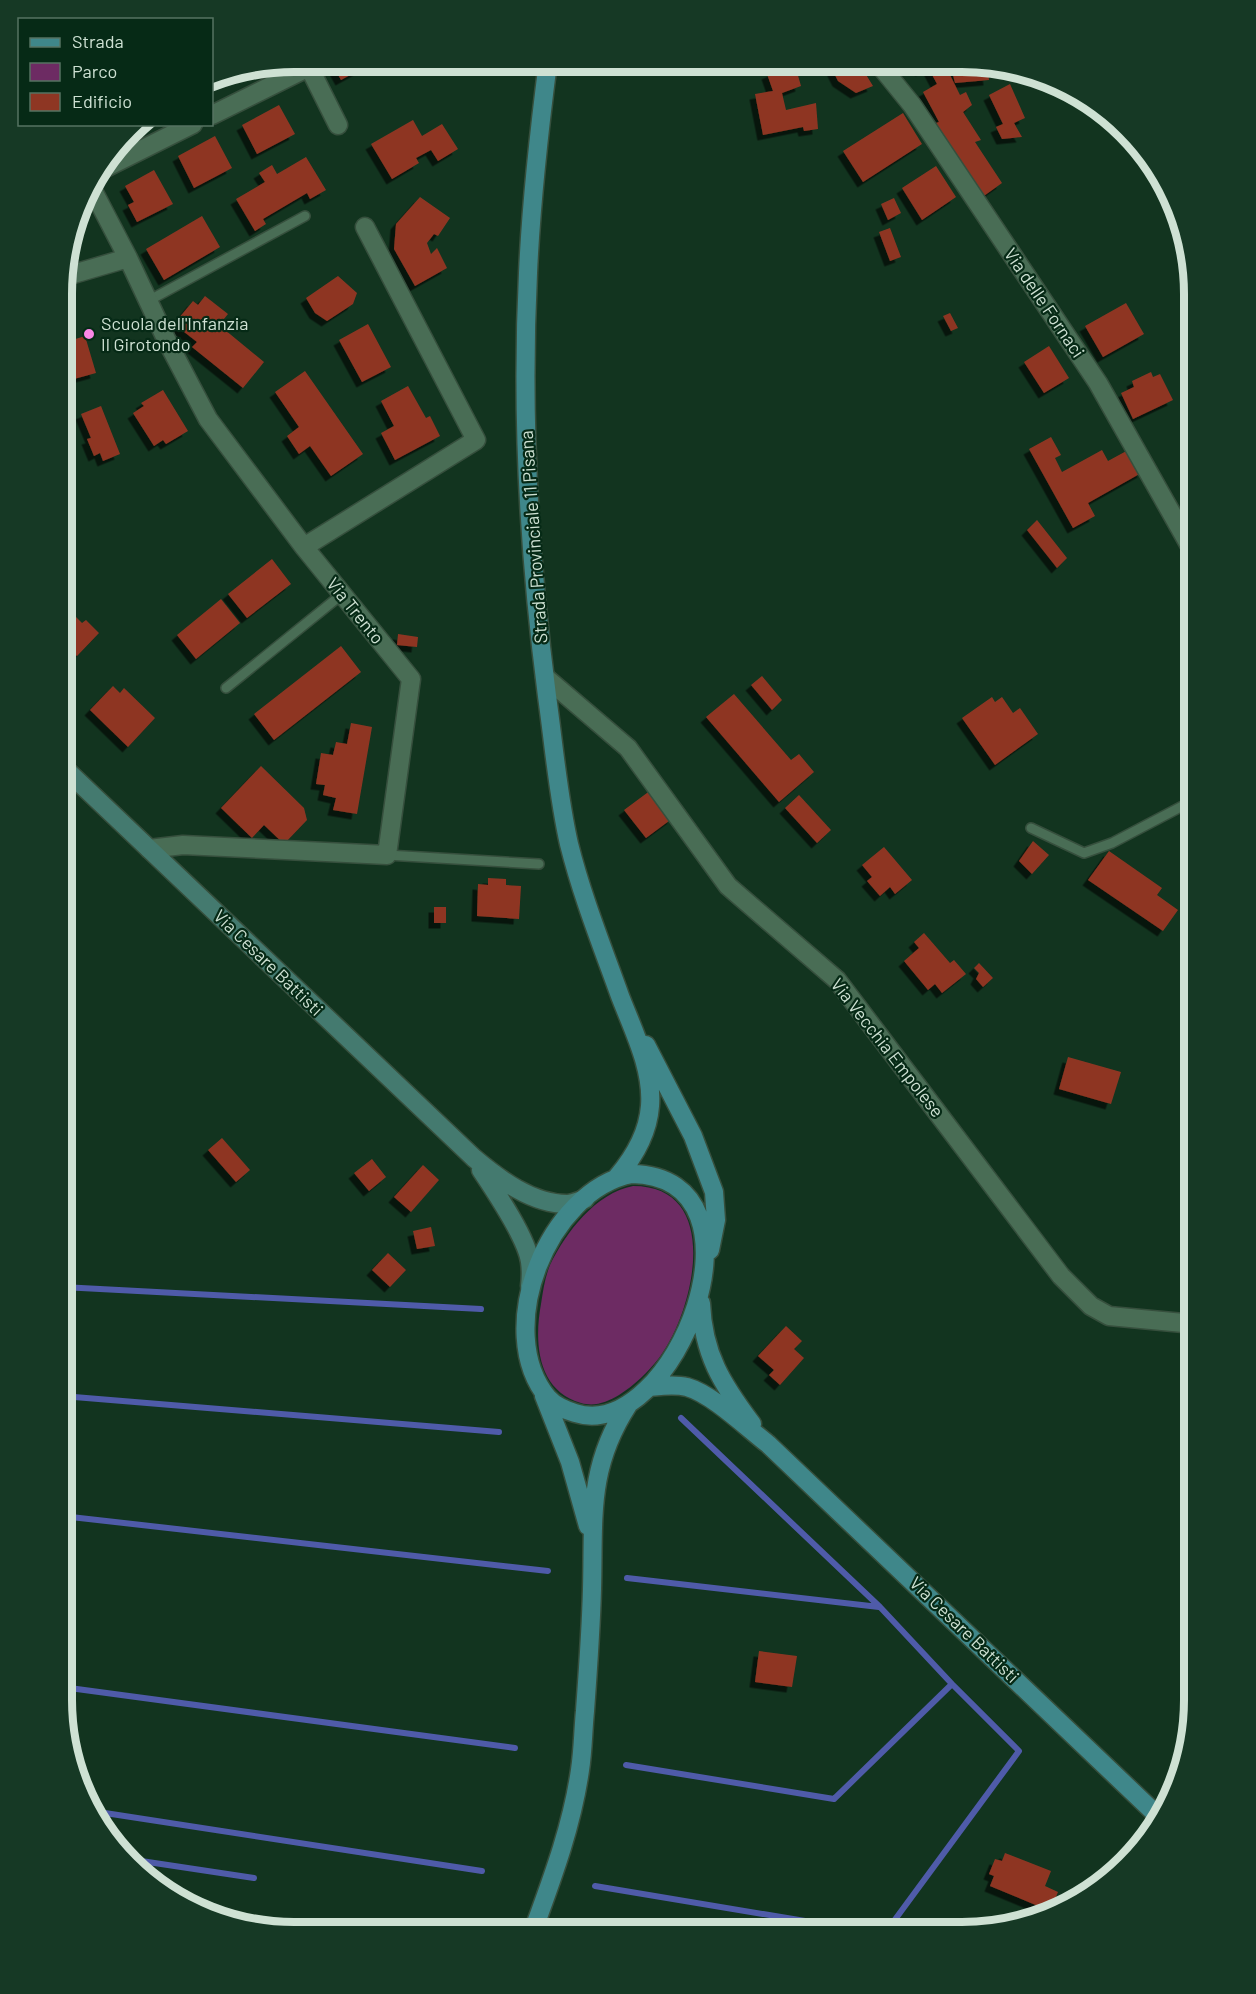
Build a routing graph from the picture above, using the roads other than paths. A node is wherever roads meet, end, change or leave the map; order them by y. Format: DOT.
graph roads {
  1 [pos="299,72"];
  2 [pos="312,72"];
  3 [pos="547,72"];
  4 [pos="885,72"];
  5 [pos="213,115"];
  6 [pos="338,125"];
  7 [pos="189,126"];
  8 [pos="115,163"];
  9 [pos="95,195"];
  10 [pos="305,216"];
  11 [pos="365,227"];
  12 [pos="128,258"];
  13 [pos="73,274"];
  14 [pos="148,301"];
  15 [pos="1184,536"];
  16 [pos="304,547"];
  17 [pos="341,595"];
  18 [pos="545,677"];
  19 [pos="226,688"];
  20 [pos="72,776"];
  21 [pos="1184,805"];
  22 [pos="1031,828"];
  23 [pos="149,849"];
  24 [pos="387,855"];
  25 [pos="539,864"];
  26 [pos="622,1001"];
  27 [pos="474,1158"];
  28 [pos="617,1177"];
  29 [pos="585,1199"];
  30 [pos="703,1281"];
  31 [pos="530,1299"];
  32 [pos="1184,1323"];
  33 [pos="649,1387"];
  34 [pos="542,1390"];
  35 [pos="631,1401"];
  36 [pos="768,1444"];
  37 [pos="591,1539"];
  38 [pos="1154,1811"];
  39 [pos="536,1922"];
  1 -- 5 [label="street"];
  2 -- 6 [label="street"];
  3 -- 18 [label="main road, Strada Provinciale 11 Pisana"];
  4 -- 15 [label="street, Via delle Fornaci"];
  7 -- 8 [label="street"];
  9 -- 12 [label="street, Via Trento"];
  10 -- 14 [label="lane"];
  11 -- 16 [label="street"];
  12 -- 13 [label="street"];
  12 -- 14 [label="street, Via Trento"];
  14 -- 16 [label="street, Via Trento"];
  16 -- 17 [label="street, Via Trento"];
  17 -- 19 [label="lane"];
  17 -- 24 [label="street, Via Trento"];
  18 -- 26 [label="main road, Strada Provinciale 11 Pisana"];
  18 -- 32 [label="street, Via Vecchia Empolese"];
  20 -- 23 [label="street, Via Cesare Battisti"];
  21 -- 22 [label="lane"];
  23 -- 24 [label="street"];
  23 -- 27 [label="street, Via Cesare Battisti"];
  24 -- 25 [label="lane"];
  26 -- 28 [label="main road, Strada Provinciale 11 Pisana"];
  26 -- 30 [label="main road, Strada Provinciale 11 Pisana"];
  27 -- 29 [label="street, Via Cesare Battisti"];
  27 -- 31 [label="street, Via Cesare Battisti"];
  28 -- 29 [label="main road, Via Cesare Battisti"];
  28 -- 30 [label="main road, Via Cesare Battisti"];
  29 -- 31 [label="main road, Via Cesare Battisti"];
  30 -- 33 [label="main road, Via Cesare Battisti"];
  30 -- 36 [label="main road, Via Cesare Battisti"];
  31 -- 34 [label="main road, Via Cesare Battisti"];
  33 -- 35 [label="main road, Via Cesare Battisti"];
  33 -- 36 [label="main road, Via Cesare Battisti"];
  34 -- 35 [label="main road, Via Cesare Battisti"];
  34 -- 37 [label="main road"];
  35 -- 37 [label="main road"];
  36 -- 38 [label="main road, Via Cesare Battisti"];
  37 -- 39 [label="main road"];
}
